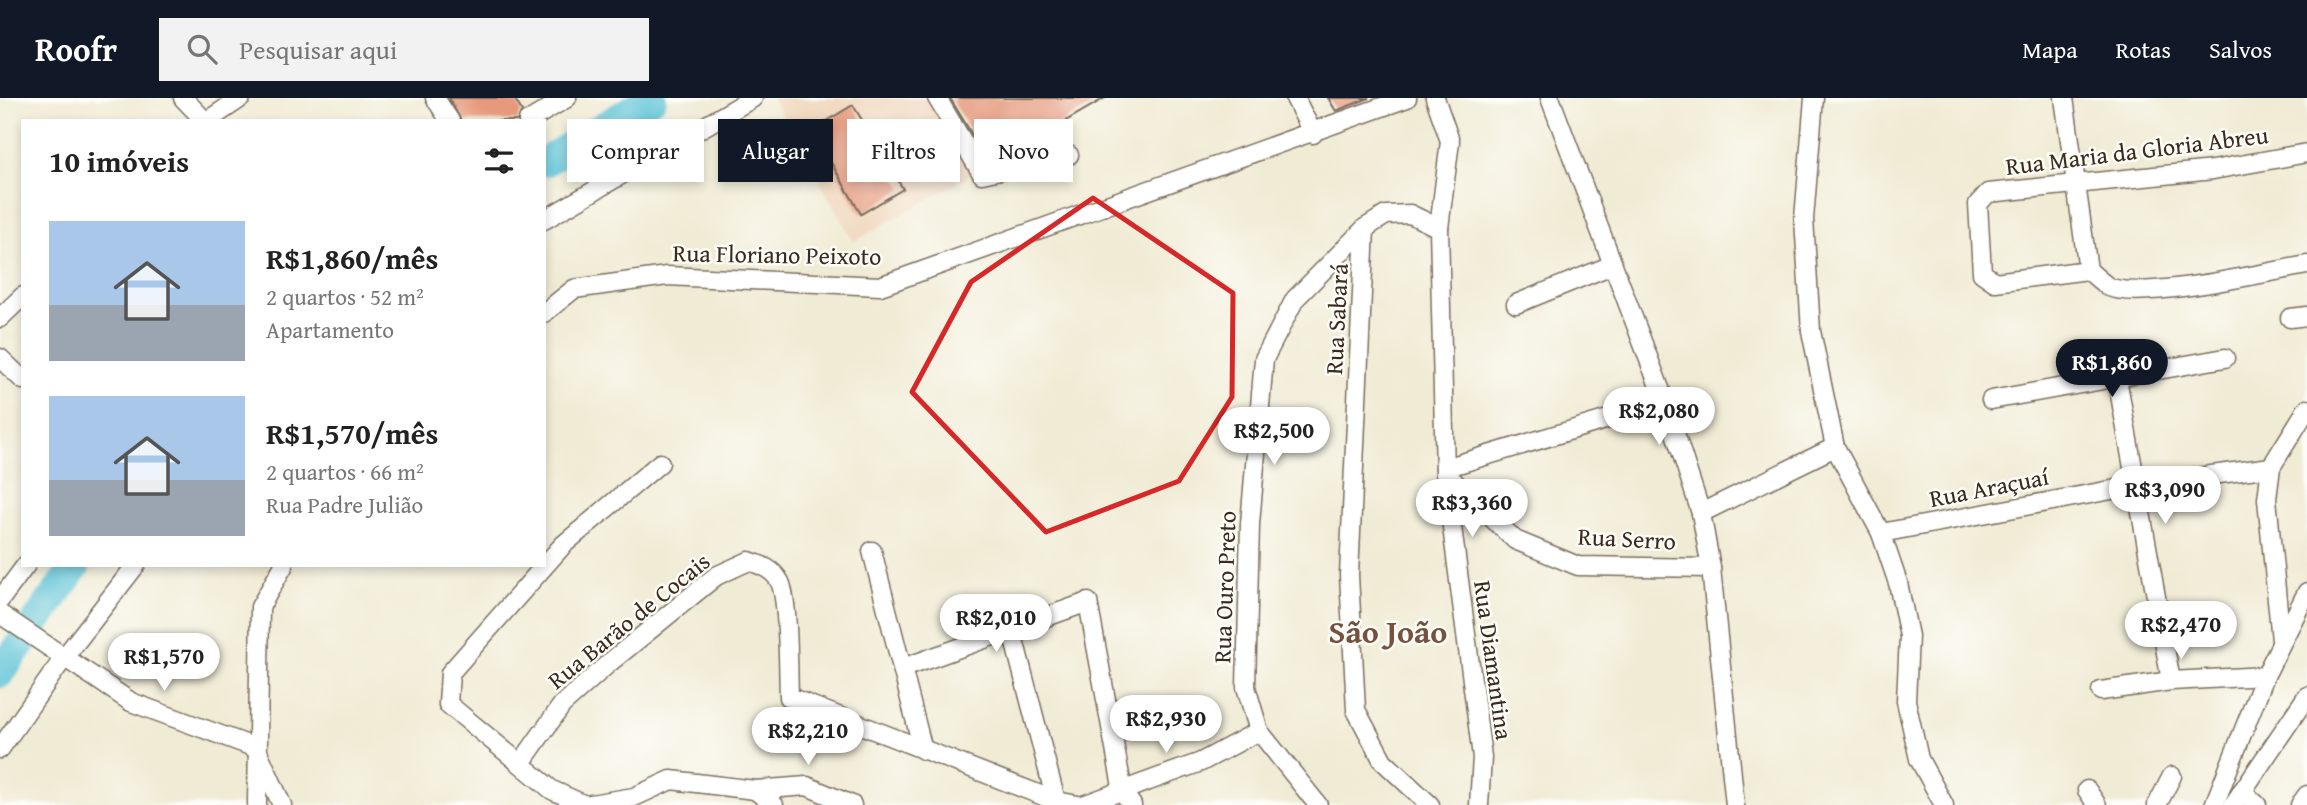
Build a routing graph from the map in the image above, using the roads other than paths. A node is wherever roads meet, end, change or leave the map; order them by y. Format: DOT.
graph roads {
  1 [pos="183,98"];
  2 [pos="241,98"];
  3 [pos="435,98"];
  4 [pos="567,98"];
  5 [pos="753,98"];
  6 [pos="937,98"];
  7 [pos="1295,98"];
  8 [pos="1407,98"];
  9 [pos="1435,98"];
  10 [pos="1550,98"];
  11 [pos="1814,98"];
  12 [pos="2064,98"];
  13 [pos="204,119"];
  14 [pos="209,119"];
  15 [pos="449,119"];
  16 [pos="531,119"];
  17 [pos="1313,134"];
  18 [pos="2307,153"];
  19 [pos="974,160"];
  20 [pos="2076,184"];
  21 [pos="546,219"];
  22 [pos="1365,228"];
  23 [pos="1439,228"];
  24 [pos="1612,265"];
  25 [pos="2307,265"];
  26 [pos="2088,270"];
  27 [pos="21,298"];
  28 [pos="1516,304"];
  29 [pos="546,311"];
  30 [pos="0,317"];
  31 [pos="0,358"];
  32 [pos="2225,358"];
  33 [pos="21,378"];
  34 [pos="2118,378"];
  35 [pos="1992,400"];
  36 [pos="1664,402"];
  37 [pos="2307,409"];
  38 [pos="1835,447"];
  39 [pos="660,463"];
  40 [pos="2272,467"];
  41 [pos="1445,470"];
  42 [pos="2138,485"];
  43 [pos="1701,513"];
  44 [pos="1881,533"];
  45 [pos="872,551"];
  46 [pos="546,564"];
  47 [pos="25,567"];
  48 [pos="134,567"];
  49 [pos="283,567"];
  50 [pos="544,567"];
  51 [pos="1711,568"];
  52 [pos="2307,592"];
  53 [pos="1,610"];
  54 [pos="1011,628"];
  55 [pos="2281,640"];
  56 [pos="61,657"];
  57 [pos="902,668"];
  58 [pos="2265,676"];
  59 [pos="2171,681"];
  60 [pos="2101,691"];
  61 [pos="2307,696"];
  62 [pos="1259,731"];
  63 [pos="256,748"];
  64 [pos="0,749"];
  65 [pos="923,750"];
  66 [pos="521,763"];
  67 [pos="2172,776"];
  68 [pos="755,790"];
  69 [pos="2307,795"];
  70 [pos="1128,798"];
  71 [pos="2237,798"];
  72 [pos="1056,802"];
  73 [pos="257,805"];
  74 [pos="282,805"];
  75 [pos="774,805"];
  76 [pos="852,805"];
  77 [pos="1081,805"];
  78 [pos="1318,805"];
  79 [pos="1430,805"];
  80 [pos="1479,805"];
  81 [pos="1735,805"];
  82 [pos="1944,805"];
  83 [pos="2157,805"];
  84 [pos="2214,805"];
  85 [pos="2257,805"];
  86 [pos="2300,805"];
  1 -- 13 [label="street"];
  2 -- 14 [label="street"];
  3 -- 15 [label="street"];
  4 -- 16 [label="street"];
  5 -- 21 [label="street"];
  6 -- 19 [label="street"];
  7 -- 17 [label="street"];
  8 -- 17 [label="street, Rua Floriano Peixoto"];
  9 -- 23 [label="street, Rua Diamantina"];
  10 -- 24 [label="street"];
  11 -- 38 [label="street"];
  12 -- 20 [label="street"];
  17 -- 29 [label="street, Rua Floriano Peixoto"];
  18 -- 20 [label="street, Rua Maria da Gloria Abreu"];
  20 -- 26 [label="street"];
  20 -- 26 [label="street, Rua Maria da Gloria Abreu"];
  22 -- 23 [label="street"];
  22 -- 62 [label="street, Rua Ouro Preto"];
  22 -- 79 [label="street, Rua Sabará"];
  23 -- 41 [label="street, Rua Diamantina"];
  24 -- 28 [label="street"];
  24 -- 36 [label="street"];
  25 -- 26 [label="street"];
  27 -- 30 [label="street"];
  31 -- 33 [label="street"];
  32 -- 34 [label="street"];
  34 -- 35 [label="street"];
  34 -- 42 [label="street"];
  36 -- 41 [label="street"];
  36 -- 43 [label="street"];
  37 -- 40 [label="street"];
  38 -- 43 [label="street"];
  38 -- 44 [label="street"];
  39 -- 46 [label="street"];
  40 -- 42 [label="street, Rua Araçuaí"];
  40 -- 55 [label="street"];
  41 -- 51 [label="street, Rua Serro"];
  41 -- 80 [label="street, Rua Diamantina"];
  42 -- 44 [label="street, Rua Araçuaí"];
  42 -- 59 [label="street"];
  43 -- 51 [label="street"];
  44 -- 82 [label="street"];
  45 -- 57 [label="street"];
  47 -- 53 [label="street"];
  48 -- 56 [label="street"];
  49 -- 63 [label="street"];
  50 -- 66 [label="street"];
  51 -- 81 [label="street"];
  52 -- 55 [label="street"];
  53 -- 56 [label="street"];
  54 -- 57 [label="street"];
  54 -- 70 [label="street"];
  54 -- 72 [label="street"];
  55 -- 58 [label="street"];
  56 -- 63 [label="street"];
  56 -- 64 [label="street"];
  57 -- 65 [label="street"];
  58 -- 59 [label="street"];
  58 -- 84 [label="street"];
  59 -- 60 [label="street"];
  61 -- 71 [label="street"];
  62 -- 70 [label="street, Rua Barão de Cocais"];
  62 -- 78 [label="street"];
  63 -- 73 [label="street"];
  63 -- 74 [label="street"];
  65 -- 66 [label="street, Rua Barão de Cocais"];
  65 -- 72 [label="street, Rua Barão de Cocais"];
  66 -- 68 [label="street"];
  67 -- 83 [label="street"];
  68 -- 75 [label="street"];
  68 -- 76 [label="street"];
  69 -- 86 [label="street"];
  70 -- 77 [label="street, Rua Barão de Cocais"];
  71 -- 85 [label="street"];
  72 -- 77 [label="street, Rua Barão de Cocais"];
}
